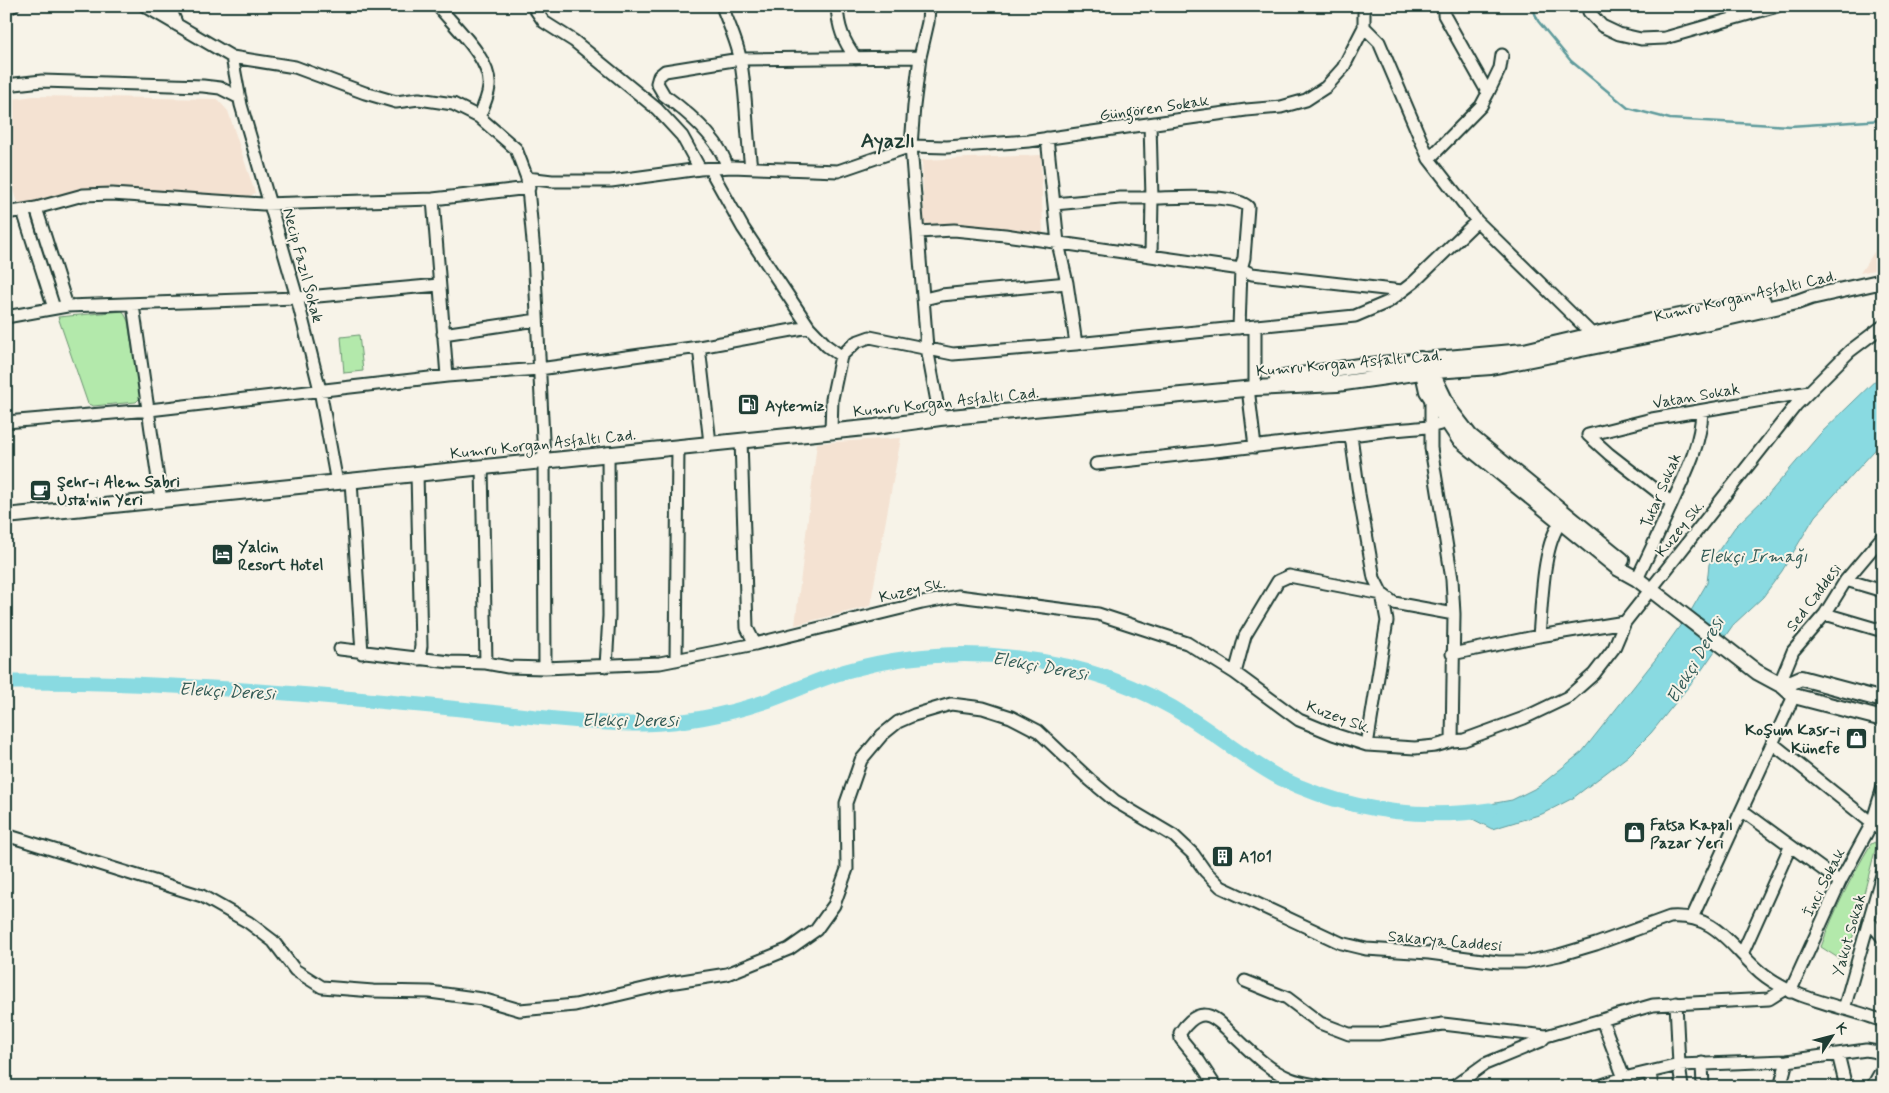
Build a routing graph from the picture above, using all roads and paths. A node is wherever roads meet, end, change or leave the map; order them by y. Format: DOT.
graph roads {
  1 [pos="13,6"];
  2 [pos="144,6"];
  3 [pos="169,6"];
  4 [pos="438,6"];
  5 [pos="533,6"];
  6 [pos="722,6"];
  7 [pos="837,6"];
  8 [pos="929,6"];
  9 [pos="1364,6"];
  10 [pos="1444,6"];
  11 [pos="1588,6"];
  12 [pos="1776,6"];
  13 [pos="6,8"];
  14 [pos="1761,8"];
  15 [pos="177,25"];
  16 [pos="1364,27"];
  17 [pos="1502,55"];
  18 [pos="232,57"];
  19 [pos="920,57"];
  20 [pos="856,58"];
  21 [pos="740,59"];
  22 [pos="6,85"];
  23 [pos="1488,93"];
  24 [pos="240,98"];
  25 [pos="479,117"];
  26 [pos="1150,124"];
  27 [pos="1047,138"];
  28 [pos="911,146"];
  29 [pos="1429,159"];
  30 [pos="751,167"];
  31 [pos="727,168"];
  32 [pos="705,169"];
  33 [pos="528,183"];
  34 [pos="433,198"];
  35 [pos="1152,198"];
  36 [pos="270,203"];
  37 [pos="1054,204"];
  38 [pos="36,208"];
  39 [pos="23,211"];
  40 [pos="6,213"];
  41 [pos="1477,221"];
  42 [pos="918,232"];
  43 [pos="1058,243"];
  44 [pos="1151,255"];
  45 [pos="1241,269"];
  46 [pos="1883,281"];
  47 [pos="1067,283"];
  48 [pos="439,285"];
  49 [pos="1402,291"];
  50 [pos="1811,297"];
  51 [pos="296,298"];
  52 [pos="924,299"];
  53 [pos="133,305"];
  54 [pos="67,306"];
  55 [pos="54,308"];
  56 [pos="6,317"];
  57 [pos="537,320"];
  58 [pos="1883,326"];
  59 [pos="810,327"];
  60 [pos="1255,327"];
  61 [pos="1239,328"];
  62 [pos="443,334"];
  63 [pos="1593,335"];
  64 [pos="1076,344"];
  65 [pos="700,347"];
  66 [pos="927,348"];
  67 [pos="841,356"];
  68 [pos="1426,365"];
  69 [pos="539,369"];
  70 [pos="447,376"];
  71 [pos="1252,388"];
  72 [pos="320,390"];
  73 [pos="1809,392"];
  74 [pos="1431,399"];
  75 [pos="149,410"];
  76 [pos="1702,412"];
  77 [pos="940,418"];
  78 [pos="1451,420"];
  79 [pos="6,422"];
  80 [pos="1430,427"];
  81 [pos="831,430"];
  82 [pos="1351,436"];
  83 [pos="741,440"];
  84 [pos="710,443"];
  85 [pos="678,447"];
  86 [pos="1255,447"];
  87 [pos="608,453"];
  88 [pos="544,460"];
  89 [pos="1096,464"];
  90 [pos="482,468"];
  91 [pos="417,473"];
  92 [pos="351,481"];
  93 [pos="337,483"];
  94 [pos="161,500"];
  95 [pos="1672,503"];
  96 [pos="6,516"];
  97 [pos="1563,518"];
  98 [pos="1883,536"];
  99 [pos="1601,548"];
  100 [pos="1637,579"];
  101 [pos="1846,580"];
  102 [pos="1883,591"];
  103 [pos="1654,593"];
  104 [pos="1382,594"];
  105 [pos="1454,614"];
  106 [pos="1825,614"];
  107 [pos="1625,622"];
  108 [pos="1883,631"];
  109 [pos="1539,636"];
  110 [pos="755,644"];
  111 [pos="340,649"];
  112 [pos="362,653"];
  113 [pos="1452,654"];
  114 [pos="419,659"];
  115 [pos="676,660"];
  116 [pos="486,664"];
  117 [pos="606,666"];
  118 [pos="545,668"];
  119 [pos="1235,672"];
  120 [pos="1781,685"];
  121 [pos="1794,696"];
  122 [pos="1883,700"];
  123 [pos="1883,718"];
  124 [pos="1452,741"];
  125 [pos="1772,743"];
  126 [pos="1367,745"];
  127 [pos="1883,787"];
  128 [pos="1743,811"];
  129 [pos="1872,823"];
  130 [pos="1883,832"];
  131 [pos="6,835"];
  132 [pos="1790,847"];
  133 [pos="1883,871"];
  134 [pos="1840,882"];
  135 [pos="1692,918"];
  136 [pos="1869,921"];
  137 [pos="1883,938"];
  138 [pos="1742,954"];
  139 [pos="1245,981"];
  140 [pos="1788,990"];
  141 [pos="1676,1003"];
  142 [pos="1844,1009"];
  143 [pos="1602,1020"];
  144 [pos="1883,1021"];
  145 [pos="1546,1036"];
  146 [pos="1838,1054"];
  147 [pos="1883,1054"];
  148 [pos="1787,1061"];
  149 [pos="1702,1063"];
  150 [pos="1679,1065"];
  151 [pos="1883,1068"];
  152 [pos="1650,1072"];
  153 [pos="1625,1082"];
  154 [pos="1216,1087"];
  155 [pos="1325,1087"];
  156 [pos="1453,1087"];
  157 [pos="1596,1087"];
  158 [pos="1652,1087"];
  159 [pos="1682,1087"];
  160 [pos="1704,1087"];
  161 [pos="1780,1087"];
  162 [pos="1846,1087"];
  163 [pos="1872,1087"];
  1 -- 13 [label="street"];
  2 -- 15 [label="street"];
  3 -- 15 [label="street"];
  4 -- 25 [label="street"];
  5 -- 32 [label="street"];
  6 -- 21 [label="street"];
  7 -- 20 [label="street"];
  8 -- 19 [label="street"];
  9 -- 16 [label="street"];
  10 -- 23 [label="street"];
  11 -- 14 [label="street"];
  12 -- 14 [label="street"];
  15 -- 18 [label="street"];
  16 -- 26 [label="street, Güngören Sokak"];
  16 -- 29 [label="street"];
  17 -- 23 [label="street"];
  18 -- 24 [label="street, Necip Fazıl Sokak"];
  18 -- 25 [label="street"];
  19 -- 20 [label="street"];
  19 -- 28 [label="street"];
  20 -- 21 [label="street"];
  21 -- 30 [label="street"];
  21 -- 31 [label="street"];
  22 -- 24 [label="street"];
  23 -- 29 [label="street"];
  24 -- 36 [label="street, Necip Fazıl Sokak"];
  25 -- 33 [label="street"];
  26 -- 27 [label="street, Güngören Sokak"];
  26 -- 35 [label="street"];
  27 -- 28 [label="street, Güngören Sokak"];
  27 -- 37 [label="street"];
  28 -- 30 [label="street"];
  28 -- 42 [label="street"];
  29 -- 41 [label="street"];
  30 -- 31 [label="street"];
  31 -- 32 [label="street"];
  32 -- 33 [label="street"];
  32 -- 59 [label="street"];
  33 -- 34 [label="street"];
  33 -- 57 [label="street"];
  34 -- 36 [label="street"];
  34 -- 48 [label="street"];
  35 -- 37 [label="street"];
  35 -- 44 [label="street"];
  35 -- 45 [label="street"];
  36 -- 38 [label="street"];
  36 -- 51 [label="street, Necip Fazıl Sokak"];
  37 -- 43 [label="street"];
  38 -- 39 [label="street"];
  38 -- 54 [label="street"];
  39 -- 40 [label="street"];
  39 -- 55 [label="street"];
  41 -- 49 [label="street"];
  41 -- 63 [label="street"];
  42 -- 43 [label="street"];
  42 -- 52 [label="street"];
  43 -- 44 [label="street"];
  43 -- 47 [label="street"];
  44 -- 45 [label="street"];
  45 -- 49 [label="street"];
  45 -- 61 [label="street"];
  46 -- 50 [label="main road, Kumru Korgan Asfaltı Cad."];
  47 -- 52 [label="street"];
  47 -- 64 [label="street"];
  48 -- 51 [label="street"];
  48 -- 62 [label="street"];
  49 -- 60 [label="street"];
  50 -- 63 [label="main road"];
  50 -- 68 [label="main road, Kumru Korgan Asfaltı Cad."];
  51 -- 53 [label="street"];
  51 -- 72 [label="street, Necip Fazıl Sokak"];
  52 -- 66 [label="street"];
  53 -- 54 [label="street"];
  53 -- 75 [label="street"];
  54 -- 55 [label="street"];
  55 -- 56 [label="street"];
  57 -- 62 [label="street"];
  57 -- 69 [label="street"];
  58 -- 73 [label="street, Kuzey Sk."];
  59 -- 65 [label="street"];
  59 -- 67 [label="street"];
  60 -- 61 [label="street"];
  60 -- 71 [label="street"];
  61 -- 64 [label="street"];
  62 -- 70 [label="street"];
  63 -- 68 [label="main road"];
  64 -- 66 [label="street"];
  65 -- 69 [label="street"];
  65 -- 84 [label="street"];
  66 -- 67 [label="street"];
  66 -- 77 [label="street"];
  67 -- 81 [label="street"];
  68 -- 71 [label="main road, Kumru Korgan Asfaltı Cad."];
  68 -- 74 [label="main road"];
  68 -- 78 [label="main road"];
  69 -- 70 [label="street"];
  69 -- 88 [label="street"];
  70 -- 72 [label="street"];
  71 -- 77 [label="main road, Kumru Korgan Asfaltı Cad."];
  71 -- 86 [label="street"];
  72 -- 75 [label="street"];
  72 -- 93 [label="street, Necip Fazıl Sokak"];
  73 -- 76 [label="street, Vatan Sokak"];
  73 -- 103 [label="street, Kuzey Sk."];
  74 -- 78 [label="main road"];
  74 -- 80 [label="street"];
  75 -- 79 [label="street"];
  75 -- 94 [label="street"];
  76 -- 95 [label="street, Tutar Sokak"];
  76 -- 95 [label="street, Vatan Sokak"];
  77 -- 81 [label="main road, Kumru Korgan Asfaltı Cad."];
  78 -- 80 [label="street"];
  78 -- 97 [label="main road"];
  80 -- 82 [label="street"];
  80 -- 105 [label="street"];
  81 -- 83 [label="main road, Kumru Korgan Asfaltı Cad."];
  82 -- 86 [label="street"];
  82 -- 104 [label="street"];
  83 -- 84 [label="main road, Kumru Korgan Asfaltı Cad."];
  83 -- 110 [label="street"];
  84 -- 85 [label="main road, Kumru Korgan Asfaltı Cad."];
  85 -- 87 [label="main road, Kumru Korgan Asfaltı Cad."];
  85 -- 115 [label="street"];
  86 -- 89 [label="street"];
  87 -- 88 [label="main road, Kumru Korgan Asfaltı Cad."];
  87 -- 117 [label="street"];
  88 -- 90 [label="main road, Kumru Korgan Asfaltı Cad."];
  88 -- 118 [label="street"];
  90 -- 91 [label="main road, Kumru Korgan Asfaltı Cad."];
  90 -- 116 [label="street"];
  91 -- 92 [label="main road, Kumru Korgan Asfaltı Cad."];
  91 -- 114 [label="street"];
  92 -- 93 [label="main road, Kumru Korgan Asfaltı Cad."];
  92 -- 112 [label="street"];
  93 -- 94 [label="main road, Kumru Korgan Asfaltı Cad."];
  94 -- 96 [label="main road, Kumru Korgan Asfaltı Cad."];
  95 -- 100 [label="street, Tutar Sokak"];
  97 -- 99 [label="main road"];
  97 -- 109 [label="street"];
  98 -- 101 [label="street, Sed Caddesi"];
  99 -- 100 [label="main road"];
  99 -- 100 [label="main road"];
  100 -- 103 [label="main road"];
  101 -- 102 [label="street"];
  101 -- 106 [label="street, Sed Caddesi"];
  103 -- 107 [label="street, Kuzey Sk."];
  103 -- 120 [label="main road"];
  104 -- 105 [label="street"];
  104 -- 119 [label="street"];
  104 -- 126 [label="street"];
  105 -- 113 [label="street"];
  106 -- 108 [label="street"];
  106 -- 120 [label="street, Sed Caddesi"];
  107 -- 109 [label="street"];
  107 -- 124 [label="street, Kuzey Sk."];
  109 -- 113 [label="street"];
  110 -- 115 [label="street, Kuzey Sk."];
  110 -- 119 [label="street, Kuzey Sk."];
  111 -- 112 [label="street, Kuzey Sk."];
  112 -- 114 [label="street, Kuzey Sk."];
  113 -- 124 [label="street"];
  114 -- 116 [label="street, Kuzey Sk."];
  115 -- 117 [label="street, Kuzey Sk."];
  116 -- 118 [label="street, Kuzey Sk."];
  117 -- 118 [label="street, Kuzey Sk."];
  119 -- 126 [label="street, Kuzey Sk."];
  120 -- 121 [label="main road"];
  120 -- 122 [label="main road"];
  121 -- 123 [label="main road"];
  121 -- 125 [label="street"];
  124 -- 126 [label="street, Kuzey Sk."];
  125 -- 128 [label="street"];
  125 -- 129 [label="street"];
  127 -- 129 [label="street, İnci Sokak"];
  128 -- 132 [label="street"];
  128 -- 135 [label="street"];
  129 -- 130 [label="street"];
  129 -- 134 [label="street, İnci Sokak"];
  131 -- 135 [label="street, Sakarya Caddesi"];
  132 -- 134 [label="street"];
  132 -- 138 [label="street"];
  133 -- 136 [label="street, Yakut Sokak"];
  134 -- 140 [label="street, İnci Sokak"];
  135 -- 138 [label="street, Sakarya Caddesi"];
  136 -- 137 [label="street"];
  136 -- 142 [label="street, Yakut Sokak"];
  138 -- 140 [label="street, Sakarya Caddesi"];
  139 -- 145 [label="street"];
  140 -- 141 [label="street"];
  140 -- 142 [label="street, Sakarya Caddesi"];
  141 -- 143 [label="street"];
  141 -- 150 [label="street"];
  142 -- 144 [label="street, Sakarya Caddesi"];
  143 -- 145 [label="street"];
  143 -- 153 [label="street"];
  145 -- 156 [label="street"];
  146 -- 147 [label="street"];
  146 -- 148 [label="street"];
  146 -- 162 [label="street"];
  148 -- 149 [label="street"];
  148 -- 161 [label="street"];
  149 -- 150 [label="street"];
  149 -- 160 [label="street"];
  150 -- 152 [label="street"];
  150 -- 159 [label="street"];
  151 -- 163 [label="street"];
  152 -- 153 [label="street"];
  152 -- 158 [label="street"];
  153 -- 157 [label="street"];
  154 -- 155 [label="street"];
}
